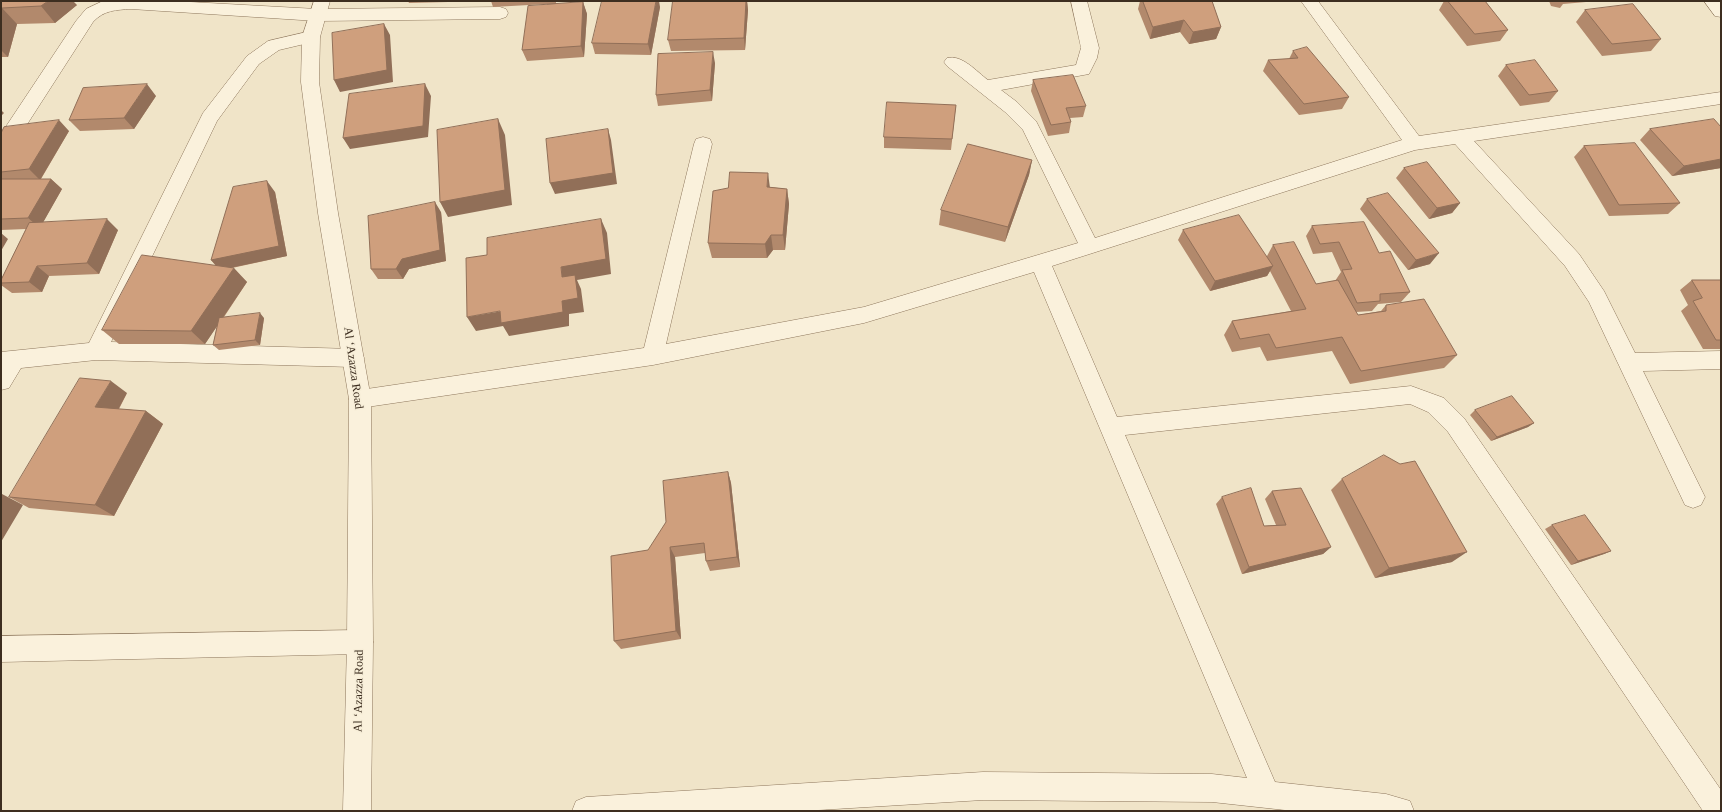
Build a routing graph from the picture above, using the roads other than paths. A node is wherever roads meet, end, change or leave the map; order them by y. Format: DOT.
graph roads {
  1 [pos="1080,1"];
  2 [pos="1310,1"];
  3 [pos="1712,1"];
  4 [pos="320,8"];
  5 [pos="1721,12"];
  6 [pos="500,13"];
  7 [pos="311,37"];
  8 [pos="953,62"];
  9 [pos="985,87"];
  10 [pos="1721,98"];
  11 [pos="1459,136"];
  12 [pos="1414,143"];
  13 [pos="703,144"];
  14 [pos="1,149"];
  15 [pos="1090,247"];
  16 [pos="1040,263"];
  17 [pos="96,351"];
  18 [pos="653,356"];
  19 [pos="353,358"];
  20 [pos="8,360"];
  21 [pos="1721,360"];
  22 [pos="1628,362"];
  23 [pos="1,381"];
  24 [pos="360,399"];
  25 [pos="1110,427"];
  26 [pos="1693,497"];
  27 [pos="360,642"];
  28 [pos="1,649"];
  29 [pos="1267,794"];
  30 [pos="357,811"];
  31 [pos="586,811"];
  32 [pos="1400,811"];
  33 [pos="1719,811"];
  1 -- 9 [label="street"];
  2 -- 12 [label="street"];
  3 -- 5 [label="street"];
  4 -- 6 [label="street"];
  4 -- 7 [label="street, Al ‘Azazza Road"];
  4 -- 14 [label="street"];
  7 -- 17 [label="street"];
  7 -- 19 [label="street, Al ‘Azazza Road"];
  8 -- 9 [label="street"];
  9 -- 15 [label="street"];
  10 -- 11 [label="street"];
  11 -- 12 [label="street"];
  11 -- 22 [label="street"];
  12 -- 15 [label="street"];
  13 -- 18 [label="street"];
  15 -- 16 [label="street"];
  16 -- 18 [label="street"];
  16 -- 25 [label="street"];
  17 -- 19 [label="street"];
  17 -- 20 [label="street"];
  18 -- 24 [label="street"];
  19 -- 24 [label="street, Al ‘Azazza Road"];
  20 -- 23 [label="street"];
  21 -- 22 [label="street"];
  22 -- 26 [label="street"];
  24 -- 27 [label="street, Al ‘Azazza Road"];
  25 -- 29 [label="street"];
  25 -- 33 [label="street"];
  27 -- 28 [label="street"];
  27 -- 30 [label="street, Al ‘Azazza Road"];
  29 -- 31 [label="street"];
  29 -- 32 [label="street"];
}
